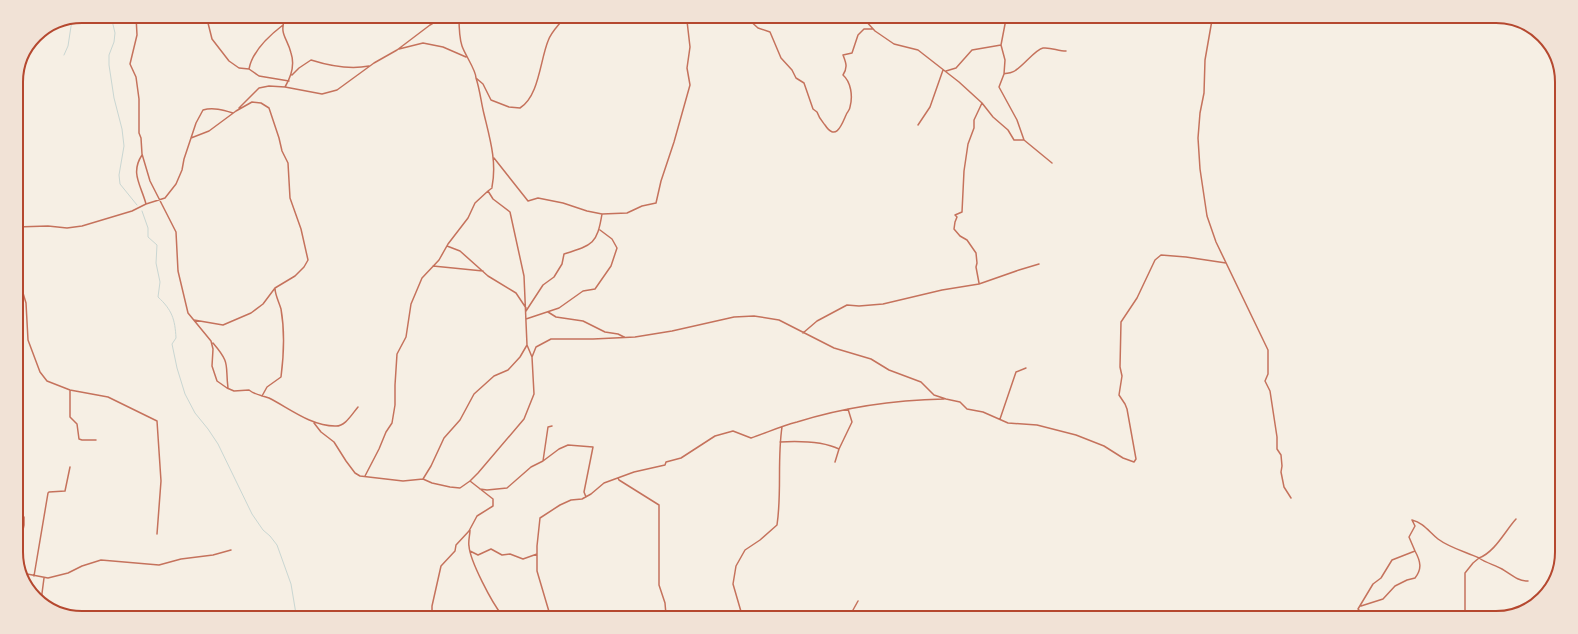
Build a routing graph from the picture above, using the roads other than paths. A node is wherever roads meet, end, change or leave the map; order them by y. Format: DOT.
graph roads {
  1 [pos="136,23"];
  2 [pos="208,23"];
  3 [pos="433,23"];
  4 [pos="459,23"];
  5 [pos="560,23"];
  6 [pos="687,23"];
  7 [pos="752,23"];
  8 [pos="868,23"];
  9 [pos="1005,23"];
  10 [pos="1211,23"];
  11 [pos="283,25"];
  12 [pos="873,29"];
  13 [pos="1001,46"];
  14 [pos="397,50"];
  15 [pos="1066,51"];
  16 [pos="466,57"];
  17 [pos="370,66"];
  18 [pos="249,68"];
  19 [pos="944,71"];
  20 [pos="1004,74"];
  21 [pos="292,75"];
  22 [pos="476,78"];
  23 [pos="289,81"];
  24 [pos="286,87"];
  25 [pos="982,103"];
  26 [pos="237,110"];
  27 [pos="233,113"];
  28 [pos="918,125"];
  29 [pos="191,138"];
  30 [pos="1024,140"];
  31 [pos="142,154"];
  32 [pos="493,156"];
  33 [pos="1052,163"];
  34 [pos="492,188"];
  35 [pos="159,199"];
  36 [pos="146,204"];
  37 [pos="602,214"];
  38 [pos="23,227"];
  39 [pos="600,230"];
  40 [pos="447,246"];
  41 [pos="1039,264"];
  42 [pos="1226,264"];
  43 [pos="433,266"];
  44 [pos="485,272"];
  45 [pos="979,284"];
  46 [pos="275,288"];
  47 [pos="23,296"];
  48 [pos="526,308"];
  49 [pos="526,312"];
  50 [pos="548,312"];
  51 [pos="526,319"];
  52 [pos="194,320"];
  53 [pos="803,333"];
  54 [pos="624,337"];
  55 [pos="211,342"];
  56 [pos="527,345"];
  57 [pos="532,357"];
  58 [pos="1026,368"];
  59 [pos="228,388"];
  60 [pos="70,390"];
  61 [pos="262,396"];
  62 [pos="946,399"];
  63 [pos="358,407"];
  64 [pos="848,409"];
  65 [pos="1000,419"];
  66 [pos="313,422"];
  67 [pos="552,426"];
  68 [pos="782,427"];
  69 [pos="96,440"];
  70 [pos="780,442"];
  71 [pos="839,449"];
  72 [pos="543,461"];
  73 [pos="835,462"];
  74 [pos="70,466"];
  75 [pos="365,476"];
  76 [pos="618,478"];
  77 [pos="423,479"];
  78 [pos="470,481"];
  79 [pos="480,489"];
  80 [pos="586,497"];
  81 [pos="1291,498"];
  82 [pos="23,516"];
  83 [pos="1516,519"];
  84 [pos="470,528"];
  85 [pos="23,530"];
  86 [pos="157,534"];
  87 [pos="231,550"];
  88 [pos="470,551"];
  89 [pos="1416,551"];
  90 [pos="537,554"];
  91 [pos="1479,558"];
  92 [pos="27,574"];
  93 [pos="34,576"];
  94 [pos="44,578"];
  95 [pos="1528,581"];
  96 [pos="42,595"];
  97 [pos="858,601"];
  98 [pos="1359,606"];
  99 [pos="1359,610"];
  100 [pos="432,611"];
  101 [pos="500,611"];
  102 [pos="549,611"];
  103 [pos="666,611"];
  104 [pos="741,611"];
  105 [pos="853,611"];
  106 [pos="1465,611"];
  1 -- 31 [label="street"];
  2 -- 18 [label="street"];
  3 -- 14 [label="street"];
  4 -- 16 [label="street"];
  5 -- 22 [label="street"];
  6 -- 37 [label="street"];
  7 -- 12 [label="street"];
  8 -- 12 [label="street"];
  9 -- 13 [label="street"];
  10 -- 42 [label="street"];
  11 -- 18 [label="street"];
  11 -- 21 [label="street"];
  12 -- 19 [label="street"];
  13 -- 19 [label="street"];
  13 -- 20 [label="street"];
  14 -- 16 [label="street"];
  14 -- 17 [label="street"];
  15 -- 20 [label="street"];
  16 -- 22 [label="street"];
  17 -- 21 [label="street"];
  17 -- 24 [label="street"];
  18 -- 23 [label="street"];
  19 -- 25 [label="street"];
  19 -- 28 [label="street"];
  20 -- 30 [label="street"];
  21 -- 23 [label="street"];
  22 -- 32 [label="street"];
  23 -- 24 [label="street"];
  24 -- 26 [label="street"];
  25 -- 30 [label="street"];
  25 -- 45 [label="street"];
  26 -- 27 [label="street"];
  26 -- 46 [label="street"];
  27 -- 29 [label="street"];
  27 -- 29 [label="street"];
  29 -- 35 [label="street"];
  30 -- 33 [label="street"];
  31 -- 35 [label="street"];
  31 -- 36 [label="street"];
  32 -- 34 [label="street"];
  32 -- 37 [label="street"];
  34 -- 40 [label="street"];
  34 -- 48 [label="street"];
  35 -- 36 [label="street"];
  35 -- 52 [label="street"];
  36 -- 38 [label="street"];
  37 -- 39 [label="street"];
  39 -- 49 [label="street"];
  39 -- 50 [label="street"];
  40 -- 43 [label="street"];
  40 -- 44 [label="street"];
  41 -- 45 [label="street"];
  42 -- 65 [label="street"];
  42 -- 81 [label="street"];
  43 -- 44 [label="street"];
  43 -- 75 [label="street"];
  44 -- 48 [label="street"];
  45 -- 53 [label="street"];
  46 -- 52 [label="street"];
  46 -- 61 [label="street"];
  47 -- 60 [label="street"];
  48 -- 49 [label="street"];
  49 -- 51 [label="street"];
  50 -- 51 [label="street"];
  50 -- 54 [label="street"];
  51 -- 56 [label="street"];
  52 -- 55 [label="street"];
  53 -- 54 [label="street"];
  53 -- 62 [label="street"];
  54 -- 57 [label="street"];
  55 -- 59 [label="street"];
  55 -- 59 [label="street"];
  56 -- 57 [label="street"];
  56 -- 77 [label="street"];
  57 -- 78 [label="street"];
  58 -- 65 [label="street"];
  59 -- 61 [label="street"];
  60 -- 69 [label="street"];
  60 -- 86 [label="street"];
  61 -- 66 [label="street"];
  62 -- 64 [label="street"];
  62 -- 65 [label="street"];
  63 -- 66 [label="street"];
  64 -- 68 [label="street"];
  64 -- 71 [label="street"];
  66 -- 75 [label="street"];
  67 -- 72 [label="street"];
  68 -- 70 [label="street"];
  68 -- 76 [label="street"];
  70 -- 71 [label="street"];
  70 -- 104 [label="street"];
  71 -- 73 [label="street"];
  72 -- 79 [label="street"];
  72 -- 80 [label="street"];
  74 -- 93 [label="street"];
  75 -- 77 [label="street"];
  76 -- 80 [label="street"];
  76 -- 103 [label="street"];
  77 -- 78 [label="street"];
  78 -- 79 [label="street"];
  79 -- 84 [label="street"];
  80 -- 90 [label="street"];
  82 -- 85 [label="street"];
  83 -- 91 [label="street"];
  84 -- 88 [label="street"];
  84 -- 100 [label="street"];
  87 -- 94 [label="street"];
  88 -- 90 [label="street"];
  88 -- 101 [label="street"];
  89 -- 91 [label="street"];
  89 -- 98 [label="street"];
  89 -- 98 [label="street"];
  90 -- 102 [label="street"];
  91 -- 95 [label="street"];
  91 -- 106 [label="street"];
  92 -- 93 [label="street"];
  93 -- 94 [label="street"];
  94 -- 96 [label="street"];
  97 -- 105 [label="street"];
  98 -- 99 [label="street"];
}
